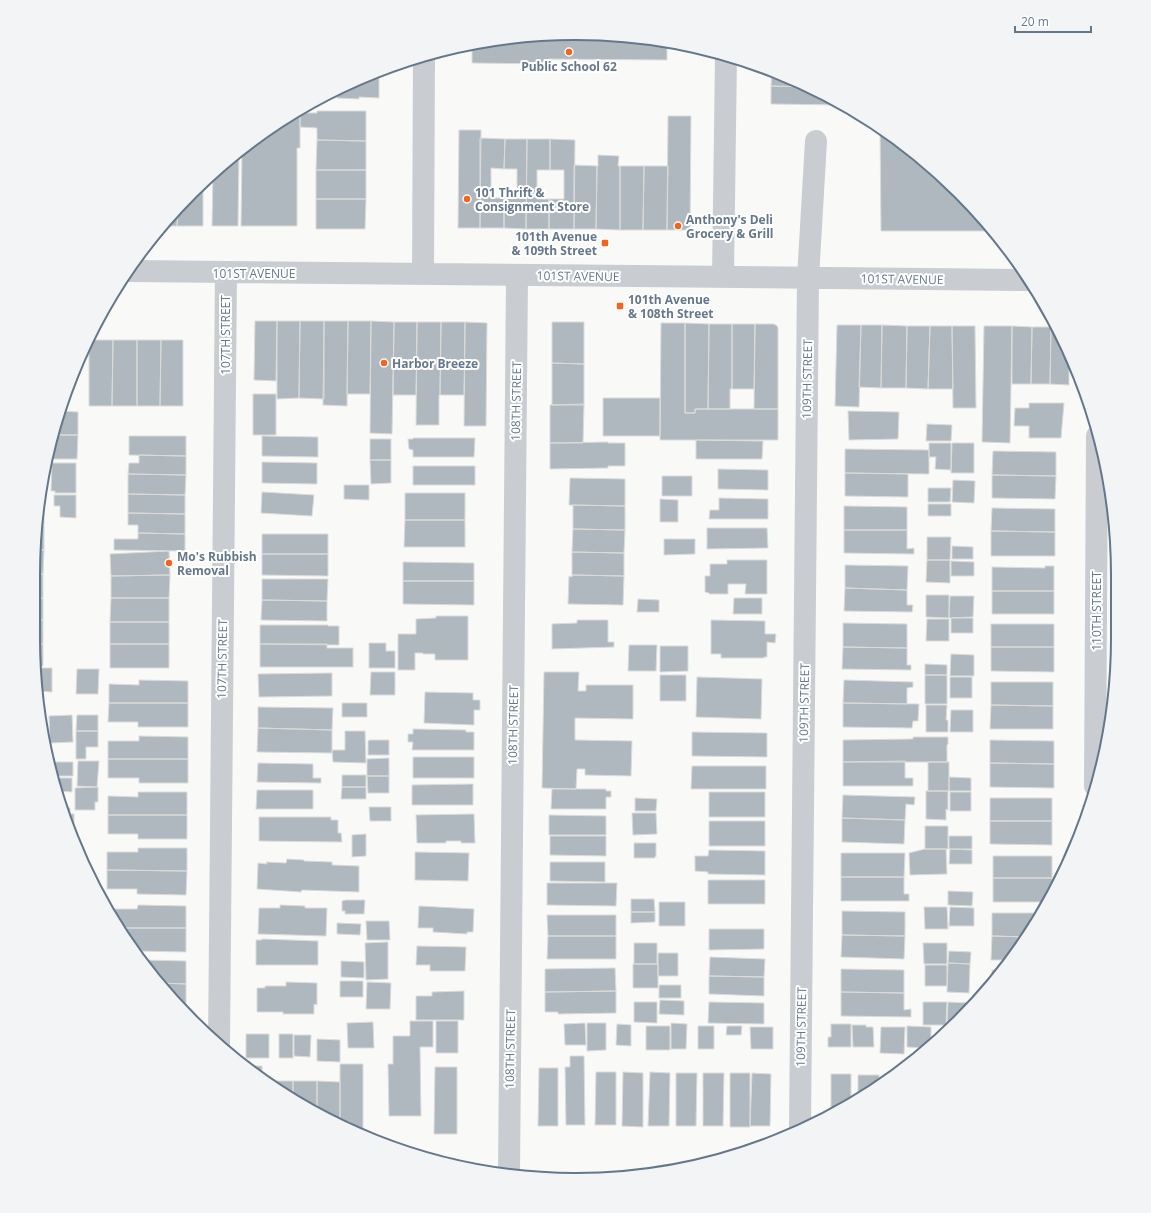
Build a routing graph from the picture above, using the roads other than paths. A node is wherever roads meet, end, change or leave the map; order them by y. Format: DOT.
graph roads {
  1 [pos="424,62"];
  2 [pos="726,62"];
  3 [pos="816,141"];
  4 [pos="135,271"];
  5 [pos="226,272"];
  6 [pos="423,274"];
  7 [pos="517,275"];
  8 [pos="723,277"];
  9 [pos="808,278"];
  10 [pos="1022,280"];
  11 [pos="1097,454"];
  12 [pos="1095,767"];
  13 [pos="218,1036"];
  14 [pos="800,1123"];
  15 [pos="509,1168"];
  1 -- 6 [label="street"];
  2 -- 8 [label="street"];
  3 -- 9 [label="street, 109TH STREET"];
  4 -- 5 [label="street, 101ST AVENUE"];
  5 -- 6 [label="street, 101ST AVENUE"];
  5 -- 13 [label="street, 107TH STREET"];
  6 -- 7 [label="street, 101ST AVENUE"];
  7 -- 8 [label="street, 101ST AVENUE"];
  7 -- 15 [label="street, 108TH STREET"];
  8 -- 9 [label="street, 101ST AVENUE"];
  9 -- 10 [label="street, 101ST AVENUE"];
  9 -- 14 [label="street, 109TH STREET"];
  11 -- 12 [label="street, 110TH STREET"];
}
